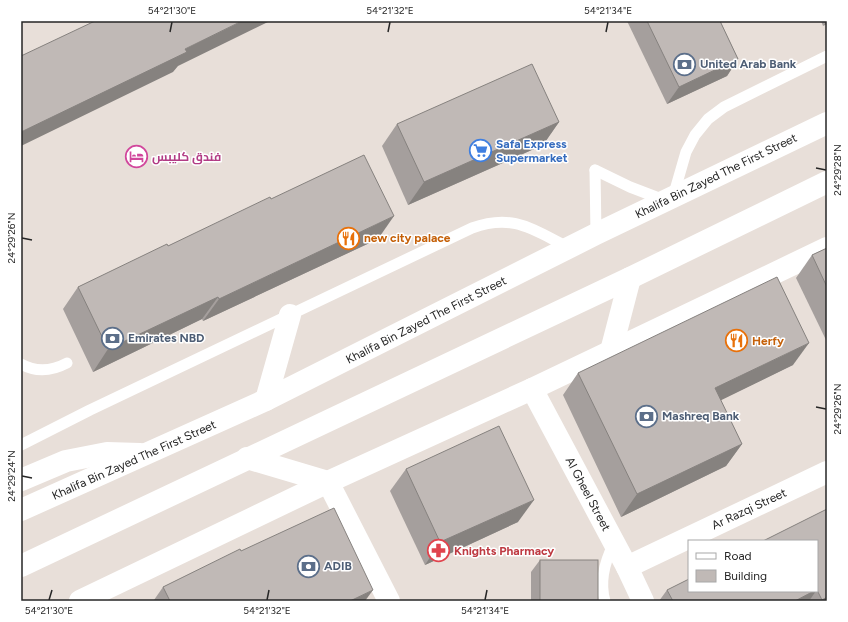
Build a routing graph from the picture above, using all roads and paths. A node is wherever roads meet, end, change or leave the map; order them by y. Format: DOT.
graph roads {
  1 [pos="827,56"];
  2 [pos="827,122"];
  3 [pos="827,182"];
  4 [pos="669,199"];
  5 [pos="596,234"];
  6 [pos="570,248"];
  7 [pos="827,248"];
  8 [pos="630,278"];
  9 [pos="290,315"];
  10 [pos="611,351"];
  11 [pos="67,363"];
  12 [pos="21,364"];
  13 [pos="532,389"];
  14 [pos="266,400"];
  15 [pos="21,445"];
  16 [pos="145,454"];
  17 [pos="247,458"];
  18 [pos="827,472"];
  19 [pos="21,480"];
  20 [pos="328,482"];
  21 [pos="21,510"];
  22 [pos="614,542"];
  23 [pos="21,566"];
  24 [pos="627,567"];
  25 [pos="80,601"];
  26 [pos="389,601"];
  27 [pos="605,601"];
  28 [pos="643,601"];
  1 -- 4 [label="lane"];
  2 -- 4 [label="main road, Khalifa Bin Zayed The First Street"];
  3 -- 8 [label="main road"];
  4 -- 5 [label="main road, Khalifa Bin Zayed The First Street"];
  4 -- 5 [label="lane"];
  5 -- 6 [label="main road, Khalifa Bin Zayed The First Street"];
  6 -- 9 [label="lane"];
  6 -- 14 [label="main road, Khalifa Bin Zayed The First Street"];
  7 -- 10 [label="main road"];
  8 -- 10 [label="main road"];
  8 -- 17 [label="main road"];
  9 -- 14 [label="main road"];
  9 -- 15 [label="lane"];
  10 -- 13 [label="main road"];
  11 -- 12 [label="lane"];
  13 -- 20 [label="main road"];
  13 -- 22 [label="main road, Al Gheel Street"];
  14 -- 16 [label="main road, Khalifa Bin Zayed The First Street"];
  16 -- 19 [label="main road"];
  16 -- 21 [label="main road, Khalifa Bin Zayed The First Street"];
  17 -- 20 [label="main road"];
  17 -- 23 [label="main road"];
  18 -- 24 [label="main road, Ar Razqi Street"];
  20 -- 25 [label="main road"];
  20 -- 26 [label="main road"];
  22 -- 24 [label="main road, Al Gheel Street"];
  22 -- 27 [label="lane"];
  24 -- 28 [label="main road, Al Gheel Street"];
}
